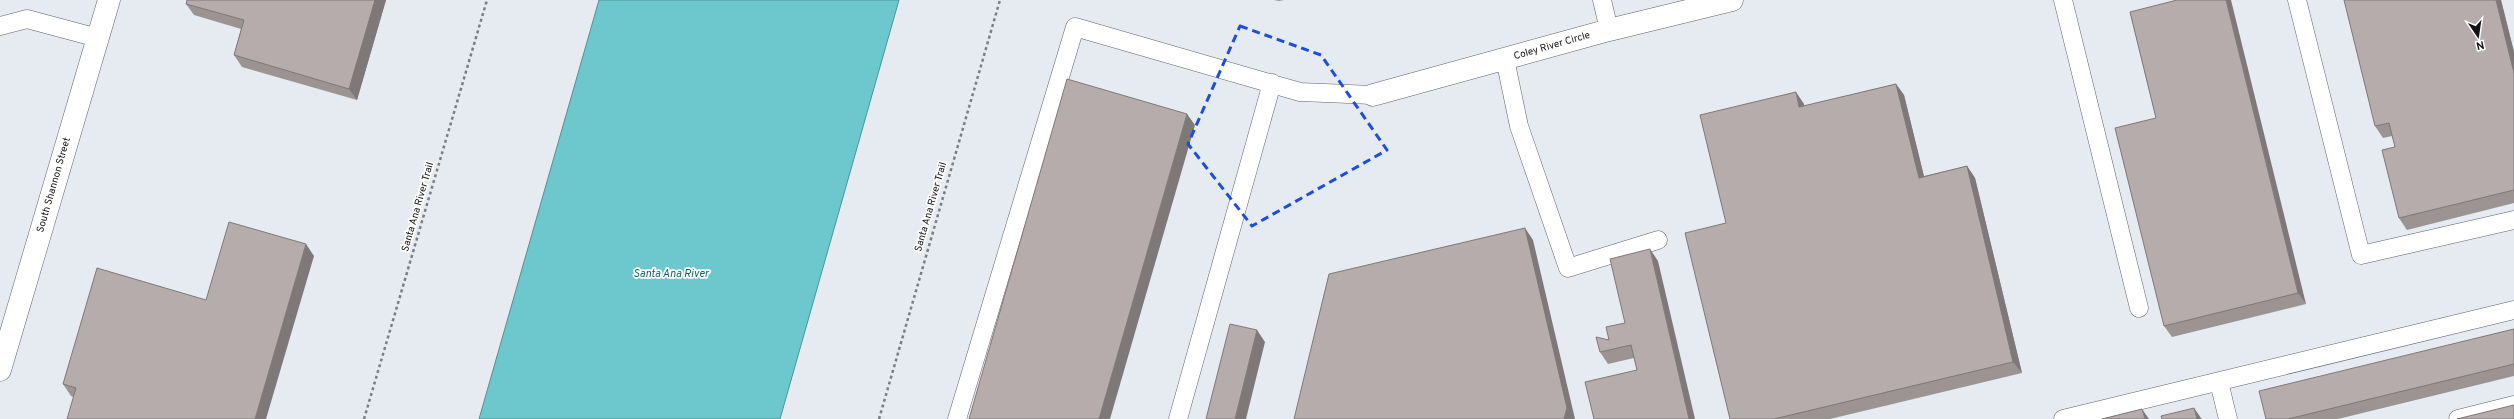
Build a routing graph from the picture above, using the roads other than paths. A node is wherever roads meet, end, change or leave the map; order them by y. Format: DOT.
graph roads {
  1 [pos="109,0"];
  2 [pos="1602,0"];
  3 [pos="1732,0"];
  4 [pos="2064,0"];
  5 [pos="2297,0"];
  6 [pos="0,26"];
  7 [pos="1609,30"];
  8 [pos="98,38"];
  9 [pos="1505,59"];
  10 [pos="1272,83"];
  11 [pos="1373,95"];
  12 [pos="2514,220"];
  13 [pos="1658,240"];
  14 [pos="2139,308"];
  15 [pos="2514,310"];
  16 [pos="0,370"];
  17 [pos="2219,382"];
  18 [pos="2514,405"];
  19 [pos="957,419"];
  20 [pos="1178,419"];
  21 [pos="2063,419"];
  22 [pos="2228,419"];
  23 [pos="2458,419"];
  1 -- 8 [label="street, South Shannon Street"];
  2 -- 7 [label="lane"];
  3 -- 7 [label="street, Coley River Circle"];
  4 -- 14 [label="lane"];
  5 -- 12 [label="lane"];
  6 -- 8 [label="lane"];
  7 -- 9 [label="street, Coley River Circle"];
  8 -- 16 [label="street, South Shannon Street"];
  9 -- 11 [label="street, Coley River Circle"];
  9 -- 13 [label="lane"];
  10 -- 11 [label="lane"];
  10 -- 19 [label="lane"];
  10 -- 20 [label="lane"];
  15 -- 17 [label="lane"];
  17 -- 21 [label="lane"];
  17 -- 22 [label="lane"];
  18 -- 23 [label="lane"];
}
